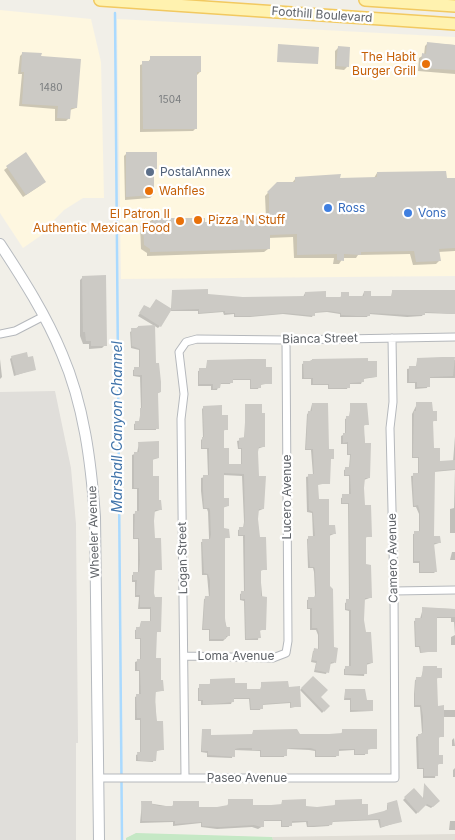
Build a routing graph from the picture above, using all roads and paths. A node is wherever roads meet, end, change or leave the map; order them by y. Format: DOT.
graph roads {
  1 [pos="100,0"];
  2 [pos="365,0"];
  3 [pos="146,2"];
  4 [pos="455,6"];
  5 [pos="455,24"];
  6 [pos="0,244"];
  7 [pos="44,316"];
  8 [pos="0,334"];
  9 [pos="455,337"];
  10 [pos="392,338"];
  11 [pos="286,340"];
  12 [pos="186,342"];
  13 [pos="455,590"];
  14 [pos="394,591"];
  15 [pos="286,653"];
  16 [pos="184,656"];
  17 [pos="98,778"];
  18 [pos="185,778"];
  19 [pos="395,778"];
  20 [pos="99,840"];
  1 -- 3 [label="main road, Foothill Boulevard"];
  2 -- 4 [label="main road, Foothill Boulevard"];
  3 -- 5 [label="main road, Foothill Boulevard"];
  6 -- 7 [label="main road, Wheeler Avenue"];
  7 -- 8 [label="street"];
  7 -- 17 [label="main road, Wheeler Avenue"];
  9 -- 10 [label="street, Bianca Street"];
  10 -- 11 [label="street, Bianca Street"];
  10 -- 14 [label="street, Camero Avenue"];
  11 -- 12 [label="street, Bianca Street"];
  11 -- 15 [label="street, Lucero Avenue"];
  12 -- 16 [label="street, Logan Street"];
  13 -- 14 [label="street"];
  14 -- 19 [label="street, Camero Avenue"];
  15 -- 16 [label="street, Loma Avenue"];
  16 -- 18 [label="street, Logan Street"];
  17 -- 18 [label="street, Paseo Avenue"];
  17 -- 20 [label="main road, Wheeler Avenue"];
  18 -- 19 [label="street, Paseo Avenue"];
}
